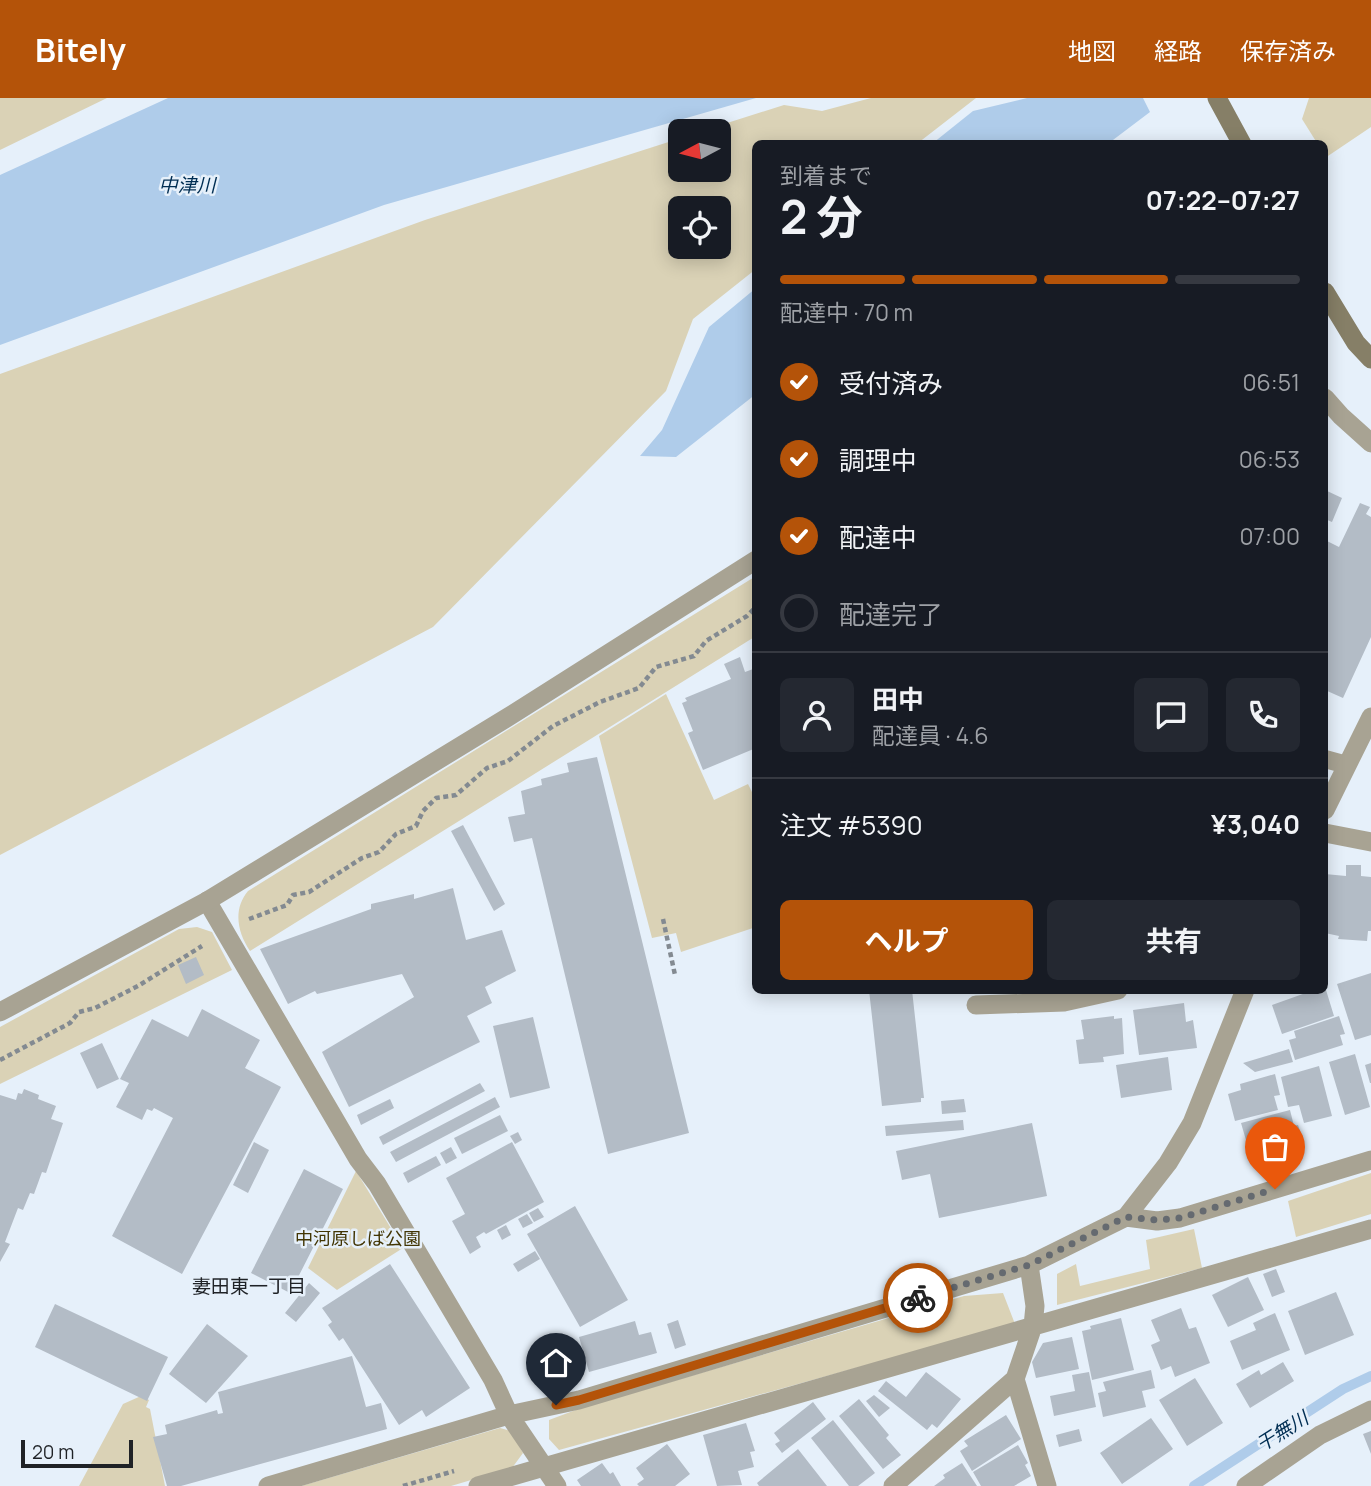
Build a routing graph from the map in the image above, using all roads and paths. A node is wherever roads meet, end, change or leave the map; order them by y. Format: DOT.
graph roads {
  1 [pos="1217,98"];
  2 [pos="1240,140"];
  3 [pos="1328,297"];
  4 [pos="1371,359"];
  5 [pos="1328,401"];
  6 [pos="1371,443"];
  7 [pos="752,563"];
  8 [pos="752,611"];
  9 [pos="1371,717"];
  10 [pos="1328,760"];
  11 [pos="1347,765"];
  12 [pos="1328,804"];
  13 [pos="1328,834"];
  14 [pos="1371,842"];
  15 [pos="207,901"];
  16 [pos="663,919"];
  17 [pos="224,933"];
  18 [pos="675,975"];
  19 [pos="1100,994"];
  20 [pos="1243,994"];
  21 [pos="1003,998"];
  22 [pos="976,1005"];
  23 [pos="0,1012"];
  24 [pos="0,1060"];
  25 [pos="1371,1160"];
  26 [pos="1126,1217"];
  27 [pos="1371,1228"];
  28 [pos="1029,1265"];
  29 [pos="1033,1326"];
  30 [pos="1015,1379"];
  31 [pos="1371,1410"];
  32 [pos="509,1415"];
  33 [pos="545,1467"];
  34 [pos="268,1486"];
  35 [pos="478,1486"];
  36 [pos="557,1486"];
  37 [pos="893,1486"];
  38 [pos="1047,1486"];
  39 [pos="1247,1486"];
  1 -- 2 [label="main road"];
  3 -- 4 [label="main road"];
  5 -- 6 [label="street"];
  7 -- 15 [label="street"];
  8 -- 17 [label="path"];
  9 -- 11 [label="street"];
  10 -- 11 [label="lane"];
  11 -- 12 [label="street"];
  13 -- 14 [label="street"];
  15 -- 17 [label="street"];
  15 -- 23 [label="street"];
  16 -- 18 [label="path"];
  17 -- 24 [label="path"];
  17 -- 32 [label="street"];
  19 -- 21 [label="street"];
  20 -- 26 [label="street"];
  21 -- 22 [label="street"];
  25 -- 26 [label="street"];
  26 -- 28 [label="street"];
  27 -- 29 [label="street"];
  28 -- 29 [label="street"];
  28 -- 32 [label="street"];
  29 -- 30 [label="street"];
  29 -- 33 [label="street"];
  30 -- 37 [label="street"];
  30 -- 38 [label="street"];
  31 -- 39 [label="street"];
  32 -- 33 [label="street"];
  32 -- 34 [label="street"];
  33 -- 35 [label="street"];
  33 -- 36 [label="street"];
}
